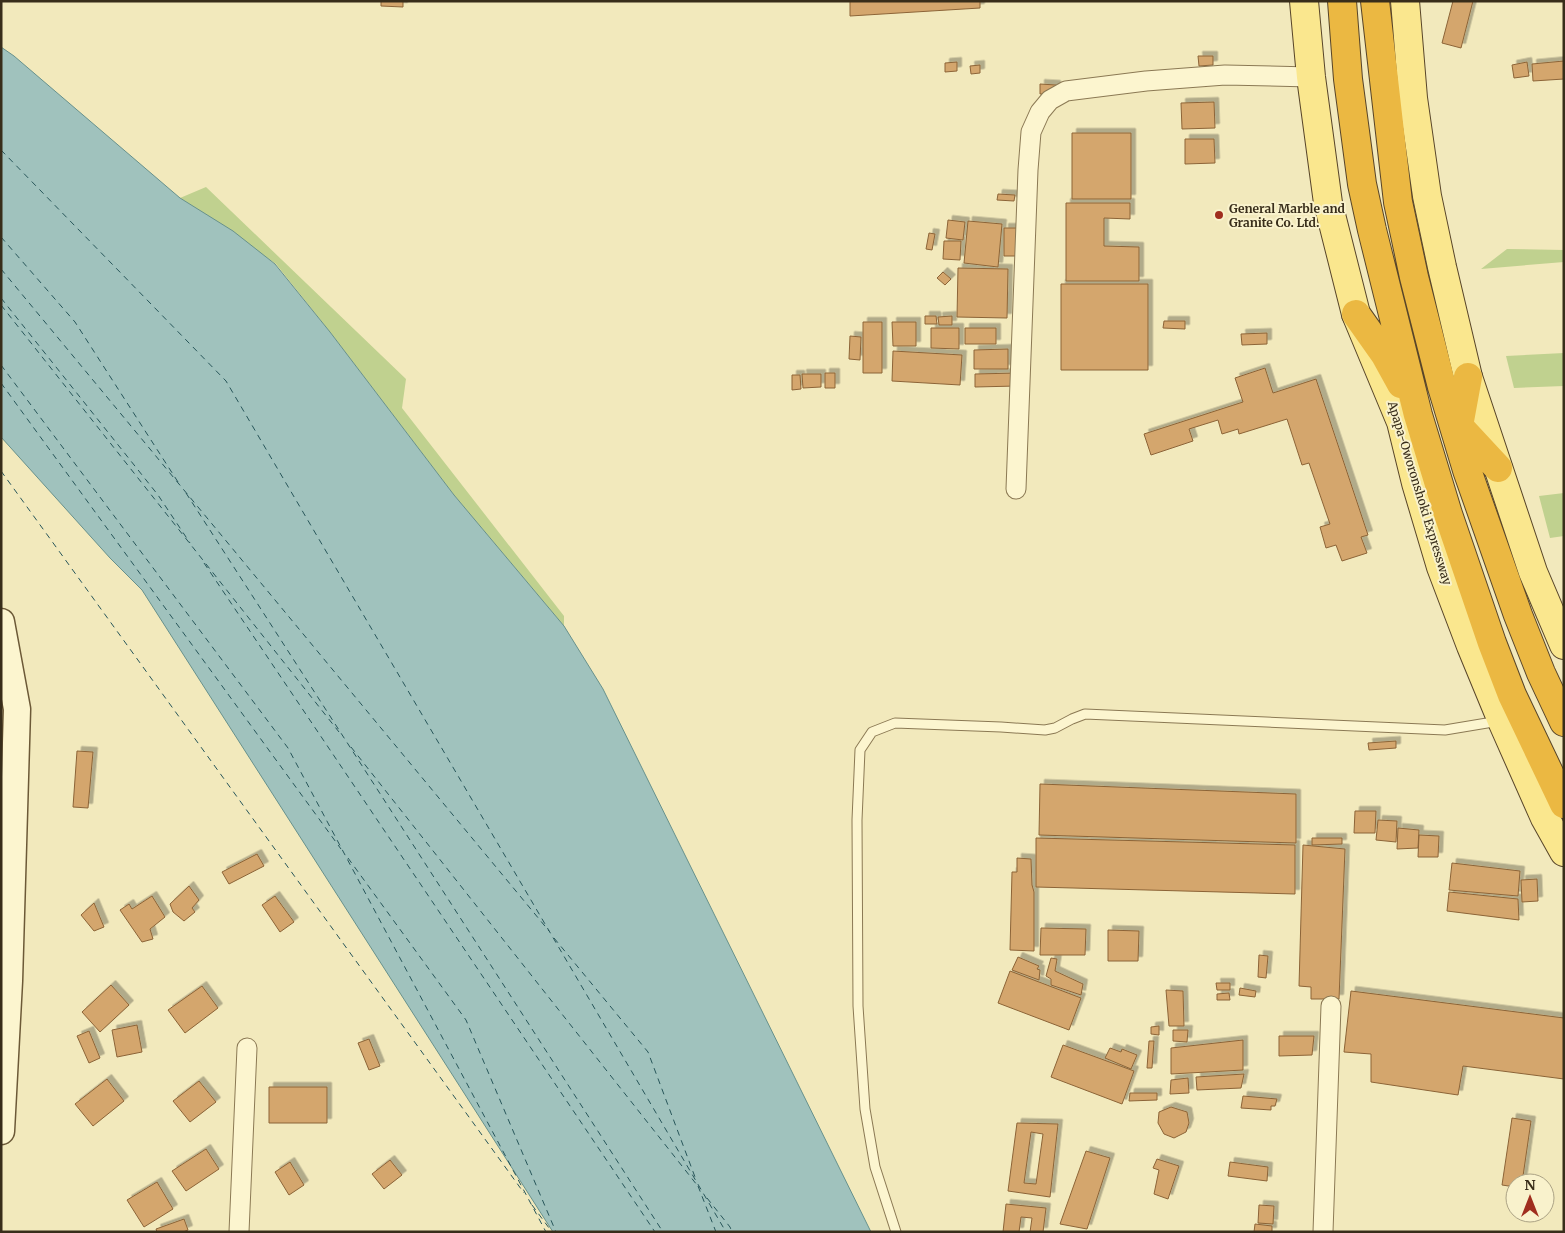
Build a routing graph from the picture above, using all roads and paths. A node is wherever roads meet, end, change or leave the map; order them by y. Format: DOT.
graph roads {
  1 [pos="1304,1"];
  2 [pos="1342,1"];
  3 [pos="1375,1"];
  4 [pos="1405,1"];
  5 [pos="1311,77"];
  6 [pos="1391,302"];
  7 [pos="1356,314"];
  8 [pos="1386,355"];
  9 [pos="1468,377"];
  10 [pos="1450,407"];
  11 [pos="1413,421"];
  12 [pos="1498,468"];
  13 [pos="1016,489"];
  14 [pos="1,622"];
  15 [pos="1564,645"];
  16 [pos="1502,721"];
  17 [pos="1564,722"];
  18 [pos="8,778"];
  19 [pos="1564,804"];
  20 [pos="1564,852"];
  21 [pos="5,980"];
  22 [pos="1331,1006"];
  23 [pos="247,1048"];
  24 [pos="1,1132"];
  25 [pos="239,1232"];
  26 [pos="896,1232"];
  27 [pos="1323,1232"];
  1 -- 5 [label="main road, Apapa-Oworonshoki Expressway"];
  2 -- 6 [label="highway, Apapa-Oworonshoki Expressway"];
  3 -- 10 [label="highway"];
  4 -- 9 [label="main road"];
  5 -- 7 [label="main road, Apapa-Oworonshoki Expressway"];
  5 -- 13 [label="street"];
  6 -- 8 [label="highway"];
  6 -- 11 [label="highway, Apapa-Oworonshoki Expressway"];
  7 -- 8 [label="highway"];
  7 -- 11 [label="main road, Apapa-Oworonshoki Expressway"];
  8 -- 11 [label="highway"];
  9 -- 10 [label="highway"];
  9 -- 12 [label="main road"];
  10 -- 11 [label="highway"];
  10 -- 12 [label="highway"];
  10 -- 17 [label="highway"];
  11 -- 16 [label="main road, Apapa-Oworonshoki Expressway"];
  11 -- 19 [label="highway, Apapa-Oworonshoki Expressway"];
  12 -- 15 [label="main road"];
  14 -- 18 [label="main road"];
  16 -- 20 [label="main road, Apapa-Oworonshoki Expressway"];
  16 -- 26 [label="lane"];
  18 -- 21 [label="main road"];
  21 -- 24 [label="main road"];
  22 -- 27 [label="street"];
  23 -- 25 [label="street"];
}
